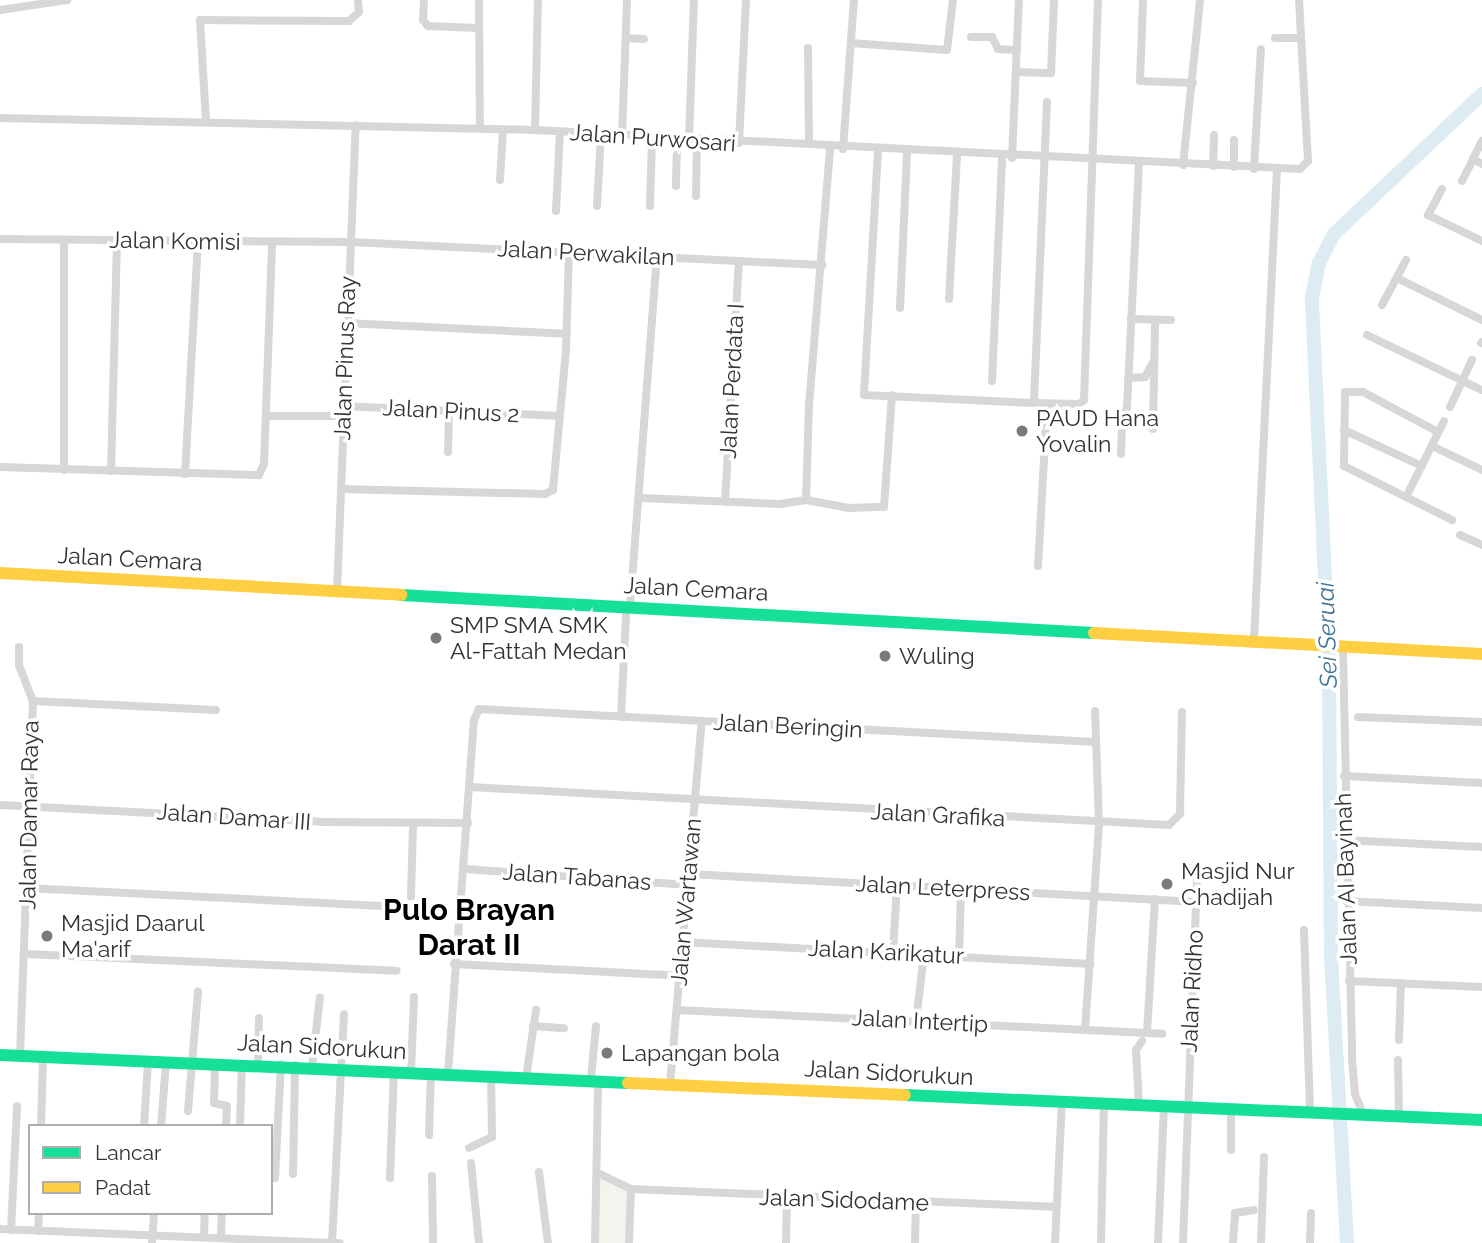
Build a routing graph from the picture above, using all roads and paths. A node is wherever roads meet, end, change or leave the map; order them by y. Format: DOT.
graph roads {
  1 [pos="66,0"];
  2 [pos="358,0"];
  3 [pos="424,0"];
  4 [pos="479,0"];
  5 [pos="538,0"];
  6 [pos="627,0"];
  7 [pos="694,0"];
  8 [pos="746,0"];
  9 [pos="854,0"];
  10 [pos="953,0"];
  11 [pos="1019,0"];
  12 [pos="1054,0"];
  13 [pos="1098,0"];
  14 [pos="1143,0"];
  15 [pos="1200,0"];
  16 [pos="1299,0"];
  17 [pos="0,10"];
  18 [pos="479,28"];
  19 [pos="971,37"];
  20 [pos="626,38"];
  21 [pos="644,38"];
  22 [pos="1275,38"];
  23 [pos="1301,38"];
  24 [pos="851,43"];
  25 [pos="808,48"];
  26 [pos="1261,49"];
  27 [pos="1017,50"];
  28 [pos="1016,72"];
  29 [pos="1193,83"];
  30 [pos="1047,102"];
  31 [pos="0,118"];
  32 [pos="206,121"];
  33 [pos="356,125"];
  34 [pos="480,128"];
  35 [pos="503,128"];
  36 [pos="535,130"];
  37 [pos="561,132"];
  38 [pos="601,135"];
  39 [pos="1214,135"];
  40 [pos="622,136"];
  41 [pos="652,138"];
  42 [pos="809,138"];
  43 [pos="1234,139"];
  44 [pos="677,140"];
  45 [pos="693,141"];
  46 [pos="1482,141"];
  47 [pos="739,143"];
  48 [pos="830,148"];
  49 [pos="843,149"];
  50 [pos="878,151"];
  51 [pos="907,151"];
  52 [pos="957,155"];
  53 [pos="1002,157"];
  54 [pos="1012,158"];
  55 [pos="1045,159"];
  56 [pos="1473,159"];
  57 [pos="1094,160"];
  58 [pos="1139,163"];
  59 [pos="1482,164"];
  60 [pos="1183,165"];
  61 [pos="1213,166"];
  62 [pos="1234,167"];
  63 [pos="1254,169"];
  64 [pos="1277,170"];
  65 [pos="500,180"];
  66 [pos="1462,181"];
  67 [pos="676,186"];
  68 [pos="1442,189"];
  69 [pos="696,196"];
  70 [pos="597,206"];
  71 [pos="650,206"];
  72 [pos="556,211"];
  73 [pos="0,239"];
  74 [pos="64,240"];
  75 [pos="117,240"];
  76 [pos="272,241"];
  77 [pos="1482,241"];
  78 [pos="198,242"];
  79 [pos="350,242"];
  80 [pos="569,251"];
  81 [pos="657,257"];
  82 [pos="1406,260"];
  83 [pos="739,261"];
  84 [pos="822,265"];
  85 [pos="1397,278"];
  86 [pos="949,299"];
  87 [pos="1382,305"];
  88 [pos="900,308"];
  89 [pos="1131,319"];
  90 [pos="1155,320"];
  91 [pos="1171,320"];
  92 [pos="1482,320"];
  93 [pos="345,323"];
  94 [pos="567,334"];
  95 [pos="1367,335"];
  96 [pos="1156,359"];
  97 [pos="1472,360"];
  98 [pos="1128,378"];
  99 [pos="1462,380"];
  100 [pos="992,382"];
  101 [pos="1482,390"];
  102 [pos="892,395"];
  103 [pos="1034,403"];
  104 [pos="1047,404"];
  105 [pos="342,406"];
  106 [pos="1450,407"];
  107 [pos="449,411"];
  108 [pos="266,416"];
  109 [pos="342,416"];
  110 [pos="561,416"];
  111 [pos="1444,421"];
  112 [pos="1153,429"];
  113 [pos="1344,430"];
  114 [pos="1438,432"];
  115 [pos="1432,446"];
  116 [pos="448,452"];
  117 [pos="1121,454"];
  118 [pos="1422,466"];
  119 [pos="0,467"];
  120 [pos="64,470"];
  121 [pos="1482,470"];
  122 [pos="111,471"];
  123 [pos="186,474"];
  124 [pos="341,489"];
  125 [pos="1406,497"];
  126 [pos="641,498"];
  127 [pos="806,500"];
  128 [pos="725,502"];
  129 [pos="1452,520"];
  130 [pos="1460,534"];
  131 [pos="1482,545"];
  132 [pos="1038,566"];
  133 [pos="0,573"];
  134 [pos="0,583"];
  135 [pos="337,591"];
  136 [pos="265,592"];
  137 [pos="292,593"];
  138 [pos="628,611"];
  139 [pos="926,627"];
  140 [pos="1254,639"];
  141 [pos="1313,647"];
  142 [pos="19,648"];
  143 [pos="1338,649"];
  144 [pos="1482,654"];
  145 [pos="33,701"];
  146 [pos="215,710"];
  147 [pos="1095,711"];
  148 [pos="1182,712"];
  149 [pos="621,717"];
  150 [pos="1358,717"];
  151 [pos="702,721"];
  152 [pos="1482,722"];
  153 [pos="1096,742"];
  154 [pos="1343,776"];
  155 [pos="1482,783"];
  156 [pos="470,787"];
  157 [pos="695,801"];
  158 [pos="0,805"];
  159 [pos="29,806"];
  160 [pos="468,823"];
  161 [pos="413,824"];
  162 [pos="1099,824"];
  163 [pos="1344,840"];
  164 [pos="1482,847"];
  165 [pos="466,869"];
  166 [pos="689,874"];
  167 [pos="1197,877"];
  168 [pos="688,885"];
  169 [pos="897,885"];
  170 [pos="27,888"];
  171 [pos="961,890"];
  172 [pos="1094,895"];
  173 [pos="411,897"];
  174 [pos="1155,899"];
  175 [pos="1346,901"];
  176 [pos="1197,902"];
  177 [pos="401,907"];
  178 [pos="1482,908"];
  179 [pos="1304,930"];
  180 [pos="682,942"];
  181 [pos="893,953"];
  182 [pos="26,954"];
  183 [pos="924,954"];
  184 [pos="959,956"];
  185 [pos="454,964"];
  186 [pos="1090,964"];
  187 [pos="397,971"];
  188 [pos="680,976"];
  189 [pos="1349,981"];
  190 [pos="1401,984"];
  191 [pos="1482,988"];
  192 [pos="198,991"];
  193 [pos="320,997"];
  194 [pos="414,997"];
  195 [pos="536,1010"];
  196 [pos="677,1010"];
  197 [pos="344,1014"];
  198 [pos="259,1018"];
  199 [pos="916,1021"];
  200 [pos="533,1026"];
  201 [pos="596,1026"];
  202 [pos="564,1028"];
  203 [pos="1085,1030"];
  204 [pos="1147,1033"];
  205 [pos="1162,1034"];
  206 [pos="1399,1040"];
  207 [pos="1142,1041"];
  208 [pos="0,1055"];
  209 [pos="20,1056"];
  210 [pos="43,1057"];
  211 [pos="1398,1060"];
  212 [pos="148,1062"];
  213 [pos="166,1062"];
  214 [pos="190,1063"];
  215 [pos="215,1063"];
  216 [pos="242,1064"];
  217 [pos="258,1064"];
  218 [pos="281,1065"];
  219 [pos="295,1065"];
  220 [pos="312,1066"];
  221 [pos="340,1067"];
  222 [pos="394,1072"];
  223 [pos="411,1072"];
  224 [pos="431,1073"];
  225 [pos="448,1073"];
  226 [pos="491,1076"];
  227 [pos="526,1078"];
  228 [pos="594,1079"];
  229 [pos="670,1084"];
  230 [pos="1062,1102"];
  231 [pos="1104,1103"];
  232 [pos="1139,1105"];
  233 [pos="1164,1105"];
  234 [pos="1187,1105"];
  235 [pos="17,1106"];
  236 [pos="1231,1106"];
  237 [pos="1310,1110"];
  238 [pos="188,1111"];
  239 [pos="1360,1113"];
  240 [pos="1399,1115"];
  241 [pos="1482,1120"];
  242 [pos="41,1124"];
  243 [pos="144,1124"];
  244 [pos="161,1124"];
  245 [pos="226,1124"];
  246 [pos="240,1124"];
  247 [pos="429,1135"];
  248 [pos="469,1148"];
  249 [pos="1231,1150"];
  250 [pos="1264,1157"];
  251 [pos="471,1163"];
  252 [pos="539,1172"];
  253 [pos="598,1173"];
  254 [pos="293,1174"];
  255 [pos="432,1176"];
  256 [pos="275,1178"];
  257 [pos="390,1178"];
  258 [pos="632,1189"];
  259 [pos="787,1198"];
  260 [pos="916,1203"];
  261 [pos="1057,1207"];
  262 [pos="1254,1210"];
  263 [pos="1311,1213"];
  264 [pos="39,1215"];
  265 [pos="154,1215"];
  266 [pos="205,1215"];
  267 [pos="222,1215"];
  268 [pos="0,1229"];
  269 [pos="11,1230"];
  270 [pos="38,1231"];
  271 [pos="204,1236"];
  272 [pos="221,1236"];
  273 [pos="88,1238"];
  274 [pos="152,1239"];
  275 [pos="232,1240"];
  276 [pos="332,1243"];
  277 [pos="340,1243"];
  278 [pos="433,1243"];
  279 [pos="479,1243"];
  280 [pos="548,1243"];
  281 [pos="595,1243"];
  282 [pos="629,1243"];
  283 [pos="786,1243"];
  284 [pos="915,1243"];
  285 [pos="1055,1243"];
  286 [pos="1101,1243"];
  287 [pos="1158,1243"];
  288 [pos="1183,1243"];
  289 [pos="1233,1243"];
  290 [pos="1261,1243"];
  291 [pos="1310,1243"];
  1 -- 17 [label="street"];
  2 -- 32 [label="street"];
  3 -- 18 [label="street"];
  4 -- 18 [label="street"];
  5 -- 36 [label="street"];
  6 -- 20 [label="street"];
  7 -- 45 [label="street"];
  8 -- 47 [label="street"];
  9 -- 24 [label="street"];
  10 -- 24 [label="street"];
  11 -- 27 [label="street"];
  12 -- 28 [label="street"];
  13 -- 57 [label="street"];
  14 -- 29 [label="street"];
  15 -- 29 [label="street"];
  16 -- 23 [label="street"];
  18 -- 34 [label="street"];
  19 -- 27 [label="street"];
  20 -- 21 [label="street"];
  20 -- 40 [label="street"];
  22 -- 23 [label="street"];
  23 -- 64 [label="street, Jalan Purwosari"];
  24 -- 49 [label="street"];
  25 -- 42 [label="street"];
  26 -- 63 [label="street"];
  27 -- 28 [label="street"];
  28 -- 54 [label="street"];
  29 -- 60 [label="street"];
  30 -- 55 [label="street"];
  31 -- 32 [label="street, Jalan Purwosari"];
  32 -- 33 [label="street, Jalan Purwosari"];
  33 -- 34 [label="street, Jalan Purwosari"];
  33 -- 79 [label="street, Jalan Pinus Ray"];
  34 -- 35 [label="street, Jalan Purwosari"];
  35 -- 36 [label="street, Jalan Purwosari"];
  35 -- 65 [label="street"];
  36 -- 37 [label="street, Jalan Purwosari"];
  37 -- 38 [label="street, Jalan Purwosari"];
  37 -- 72 [label="street"];
  38 -- 40 [label="street, Jalan Purwosari"];
  38 -- 70 [label="street"];
  39 -- 61 [label="street"];
  40 -- 41 [label="street, Jalan Purwosari"];
  41 -- 44 [label="street, Jalan Purwosari"];
  41 -- 71 [label="street"];
  43 -- 62 [label="street"];
  44 -- 45 [label="street, Jalan Purwosari"];
  44 -- 67 [label="street"];
  45 -- 47 [label="street, Jalan Purwosari"];
  45 -- 69 [label="street"];
  46 -- 56 [label="street"];
  47 -- 48 [label="street, Jalan Purwosari"];
  48 -- 49 [label="street, Jalan Purwosari"];
  48 -- 84 [label="street"];
  49 -- 50 [label="street, Jalan Purwosari"];
  50 -- 51 [label="street, Jalan Purwosari"];
  50 -- 102 [label="street"];
  51 -- 52 [label="street, Jalan Purwosari"];
  51 -- 88 [label="street"];
  52 -- 53 [label="street, Jalan Purwosari"];
  52 -- 86 [label="street"];
  53 -- 54 [label="street, Jalan Purwosari"];
  53 -- 100 [label="street"];
  54 -- 55 [label="street, Jalan Purwosari"];
  55 -- 57 [label="street, Jalan Purwosari"];
  55 -- 103 [label="street"];
  56 -- 59 [label="street"];
  56 -- 66 [label="street"];
  57 -- 58 [label="street, Jalan Purwosari"];
  57 -- 104 [label="street"];
  58 -- 60 [label="street, Jalan Purwosari"];
  58 -- 89 [label="street"];
  60 -- 61 [label="street, Jalan Purwosari"];
  61 -- 62 [label="street, Jalan Purwosari"];
  62 -- 63 [label="street, Jalan Purwosari"];
  63 -- 64 [label="street, Jalan Purwosari"];
  64 -- 140 [label="street"];
  68 -- 77 [label="street"];
  73 -- 74 [label="street, Jalan Komisi"];
  74 -- 75 [label="street, Jalan Komisi"];
  74 -- 120 [label="street"];
  75 -- 78 [label="street, Jalan Komisi"];
  75 -- 122 [label="street"];
  76 -- 78 [label="street, Jalan Komisi"];
  76 -- 79 [label="street, Jalan Komisi"];
  76 -- 108 [label="street"];
  78 -- 123 [label="street"];
  79 -- 80 [label="street, Jalan Perwakilan"];
  79 -- 93 [label="street, Jalan Pinus Ray"];
  80 -- 81 [label="street, Jalan Perwakilan"];
  80 -- 94 [label="street"];
  81 -- 83 [label="street, Jalan Perwakilan"];
  81 -- 126 [label="street"];
  82 -- 85 [label="street"];
  83 -- 84 [label="street, Jalan Perwakilan"];
  83 -- 128 [label="street, Jalan Perdata I"];
  84 -- 127 [label="street"];
  85 -- 87 [label="street"];
  85 -- 92 [label="street"];
  89 -- 90 [label="street"];
  89 -- 98 [label="street"];
  90 -- 91 [label="street"];
  90 -- 96 [label="street"];
  93 -- 94 [label="street"];
  93 -- 105 [label="street, Jalan Pinus Ray"];
  94 -- 110 [label="street"];
  95 -- 99 [label="street"];
  96 -- 98 [label="street"];
  96 -- 112 [label="street"];
  97 -- 99 [label="street"];
  98 -- 117 [label="street"];
  99 -- 101 [label="street"];
  99 -- 106 [label="street"];
  102 -- 103 [label="street"];
  102 -- 127 [label="street"];
  103 -- 104 [label="street"];
  104 -- 132 [label="street"];
  105 -- 107 [label="street, Jalan Pinus 2"];
  105 -- 109 [label="street, Jalan Pinus Ray"];
  107 -- 110 [label="street, Jalan Pinus 2"];
  107 -- 116 [label="street"];
  108 -- 109 [label="street"];
  108 -- 123 [label="street"];
  109 -- 124 [label="street, Jalan Pinus Ray"];
  110 -- 124 [label="street"];
  111 -- 114 [label="street"];
  113 -- 114 [label="street"];
  113 -- 118 [label="street"];
  113 -- 125 [label="street"];
  114 -- 115 [label="street"];
  115 -- 118 [label="street"];
  115 -- 121 [label="street"];
  118 -- 125 [label="street"];
  119 -- 120 [label="street"];
  120 -- 122 [label="street"];
  122 -- 123 [label="street"];
  124 -- 135 [label="street, Jalan Pinus Ray"];
  125 -- 129 [label="street"];
  126 -- 128 [label="street"];
  126 -- 138 [label="street"];
  127 -- 128 [label="street"];
  130 -- 131 [label="street"];
  133 -- 136 [label="main road, Jalan Cemara"];
  134 -- 136 [label="main road, Jalan Cemara"];
  135 -- 137 [label="main road, Jalan Cemara"];
  135 -- 138 [label="main road, Jalan Cemara"];
  136 -- 137 [label="main road, Jalan Cemara"];
  137 -- 138 [label="main road, Jalan Cemara"];
  138 -- 139 [label="main road, Jalan Cemara"];
  138 -- 149 [label="street"];
  139 -- 140 [label="main road, Jalan Cemara"];
  139 -- 141 [label="main road, Jalan Cemara"];
  140 -- 141 [label="main road, Jalan Cemara"];
  141 -- 143 [label="main road, Jalan Cemara"];
  142 -- 145 [label="street"];
  143 -- 144 [label="main road, Jalan Cemara"];
  143 -- 154 [label="street, Jalan AI Bayinah"];
  145 -- 146 [label="street"];
  145 -- 159 [label="street, Jalan Damar Raya"];
  147 -- 153 [label="street"];
  148 -- 162 [label="street, Jalan Grafika"];
  149 -- 151 [label="street, Jalan Beringin"];
  149 -- 156 [label="street, Jalan Beringin"];
  150 -- 152 [label="street"];
  151 -- 153 [label="street, Jalan Beringin"];
  151 -- 157 [label="street, Jalan Wartawan"];
  153 -- 162 [label="street"];
  154 -- 155 [label="street"];
  154 -- 163 [label="street, Jalan AI Bayinah"];
  156 -- 157 [label="street, Jalan Grafika"];
  156 -- 160 [label="street"];
  157 -- 162 [label="street, Jalan Grafika"];
  157 -- 166 [label="street, Jalan Wartawan"];
  158 -- 159 [label="street, Jalan Damar III"];
  159 -- 161 [label="street, Jalan Damar III"];
  159 -- 170 [label="street, Jalan Damar Raya"];
  160 -- 161 [label="street, Jalan Damar III"];
  160 -- 165 [label="street"];
  161 -- 173 [label="street"];
  162 -- 172 [label="street"];
  163 -- 164 [label="street"];
  163 -- 175 [label="street, Jalan AI Bayinah"];
  165 -- 168 [label="street, Jalan Tabanas"];
  165 -- 185 [label="street"];
  166 -- 168 [label="street, Jalan Wartawan"];
  166 -- 169 [label="street, Jalan Leterpress"];
  167 -- 176 [label="street, Jalan Ridho"];
  168 -- 180 [label="street, Jalan Wartawan"];
  169 -- 171 [label="street, Jalan Leterpress"];
  169 -- 181 [label="street"];
  170 -- 177 [label="street"];
  170 -- 182 [label="street, Jalan Damar Raya"];
  171 -- 172 [label="street, Jalan Leterpress"];
  171 -- 184 [label="street"];
  172 -- 174 [label="street, Jalan Leterpress"];
  172 -- 186 [label="street"];
  174 -- 176 [label="street, Jalan Leterpress"];
  174 -- 204 [label="street"];
  175 -- 178 [label="street"];
  175 -- 189 [label="street, Jalan AI Bayinah"];
  176 -- 234 [label="street, Jalan Ridho"];
  179 -- 237 [label="street"];
  180 -- 181 [label="street, Jalan Karikatur"];
  180 -- 188 [label="street, Jalan Wartawan"];
  181 -- 183 [label="street, Jalan Karikatur"];
  182 -- 187 [label="street"];
  182 -- 209 [label="street, Jalan Damar Raya"];
  183 -- 184 [label="street, Jalan Karikatur"];
  183 -- 199 [label="street"];
  184 -- 186 [label="street, Jalan Karikatur"];
  185 -- 188 [label="street"];
  185 -- 225 [label="street"];
  186 -- 203 [label="street"];
  188 -- 196 [label="street, Jalan Wartawan"];
  189 -- 190 [label="street"];
  189 -- 239 [label="street, Jalan AI Bayinah"];
  190 -- 191 [label="street"];
  190 -- 206 [label="street"];
  192 -- 214 [label="street"];
  193 -- 220 [label="street"];
  194 -- 223 [label="street"];
  195 -- 200 [label="street"];
  196 -- 199 [label="street, Jalan Intertip"];
  196 -- 229 [label="street, Jalan Wartawan"];
  197 -- 221 [label="street"];
  198 -- 217 [label="street"];
  199 -- 203 [label="street, Jalan Intertip"];
  200 -- 202 [label="street"];
  200 -- 227 [label="street"];
  201 -- 228 [label="street"];
  203 -- 204 [label="street, Jalan Intertip"];
  204 -- 205 [label="street, Jalan Intertip"];
  207 -- 232 [label="street"];
  208 -- 209 [label="main road, Jalan Sidorukun"];
  209 -- 210 [label="main road, Jalan Sidorukun"];
  210 -- 212 [label="main road, Jalan Sidorukun"];
  210 -- 242 [label="street"];
  211 -- 240 [label="street"];
  212 -- 213 [label="main road, Jalan Sidorukun"];
  212 -- 243 [label="street"];
  213 -- 214 [label="main road, Jalan Sidorukun"];
  213 -- 244 [label="street"];
  214 -- 215 [label="main road, Jalan Sidorukun"];
  214 -- 238 [label="street"];
  215 -- 216 [label="main road, Jalan Sidorukun"];
  215 -- 245 [label="street"];
  216 -- 217 [label="main road, Jalan Sidorukun"];
  216 -- 246 [label="street"];
  217 -- 218 [label="main road, Jalan Sidorukun"];
  218 -- 219 [label="main road, Jalan Sidorukun"];
  218 -- 256 [label="street"];
  219 -- 220 [label="main road, Jalan Sidorukun"];
  219 -- 254 [label="street"];
  220 -- 221 [label="main road, Jalan Sidorukun"];
  221 -- 222 [label="main road, Jalan Sidorukun"];
  221 -- 276 [label="street"];
  222 -- 223 [label="main road, Jalan Sidorukun"];
  222 -- 257 [label="street"];
  223 -- 224 [label="main road, Jalan Sidorukun"];
  224 -- 225 [label="main road, Jalan Sidorukun"];
  224 -- 247 [label="street"];
  225 -- 226 [label="main road, Jalan Sidorukun"];
  226 -- 227 [label="main road, Jalan Sidorukun"];
  226 -- 248 [label="street"];
  227 -- 228 [label="main road, Jalan Sidorukun"];
  228 -- 229 [label="main road, Jalan Sidorukun"];
  228 -- 253 [label="street"];
  229 -- 230 [label="main road, Jalan Sidorukun"];
  230 -- 231 [label="main road, Jalan Sidorukun"];
  230 -- 261 [label="street"];
  231 -- 232 [label="main road, Jalan Sidorukun"];
  231 -- 286 [label="street"];
  232 -- 233 [label="main road, Jalan Sidorukun"];
  233 -- 234 [label="main road, Jalan Sidorukun"];
  233 -- 287 [label="street"];
  234 -- 236 [label="main road, Jalan Sidorukun"];
  234 -- 288 [label="street, Jalan Ridho"];
  235 -- 269 [label="street"];
  236 -- 237 [label="main road, Jalan Sidorukun"];
  236 -- 249 [label="street"];
  237 -- 239 [label="main road, Jalan Sidorukun"];
  239 -- 240 [label="main road, Jalan Sidorukun"];
  240 -- 241 [label="main road, Jalan Sidorukun"];
  250 -- 290 [label="street"];
  251 -- 279 [label="street"];
  252 -- 280 [label="street"];
  253 -- 258 [label="street"];
  253 -- 281 [label="street"];
  255 -- 278 [label="street"];
  258 -- 259 [label="street, Jalan Sidodame"];
  258 -- 282 [label="street"];
  259 -- 260 [label="street, Jalan Sidodame"];
  259 -- 283 [label="street"];
  260 -- 261 [label="street, Jalan Sidodame"];
  260 -- 284 [label="street"];
  261 -- 285 [label="street"];
  262 -- 289 [label="street"];
  263 -- 291 [label="street"];
  264 -- 270 [label="street"];
  265 -- 274 [label="street"];
  266 -- 271 [label="street"];
  267 -- 272 [label="street"];
  268 -- 269 [label="street"];
  269 -- 270 [label="street"];
  270 -- 273 [label="street"];
  271 -- 272 [label="street"];
  271 -- 274 [label="street"];
  272 -- 275 [label="street"];
  273 -- 274 [label="street"];
  275 -- 276 [label="street"];
  276 -- 277 [label="street"];
}
